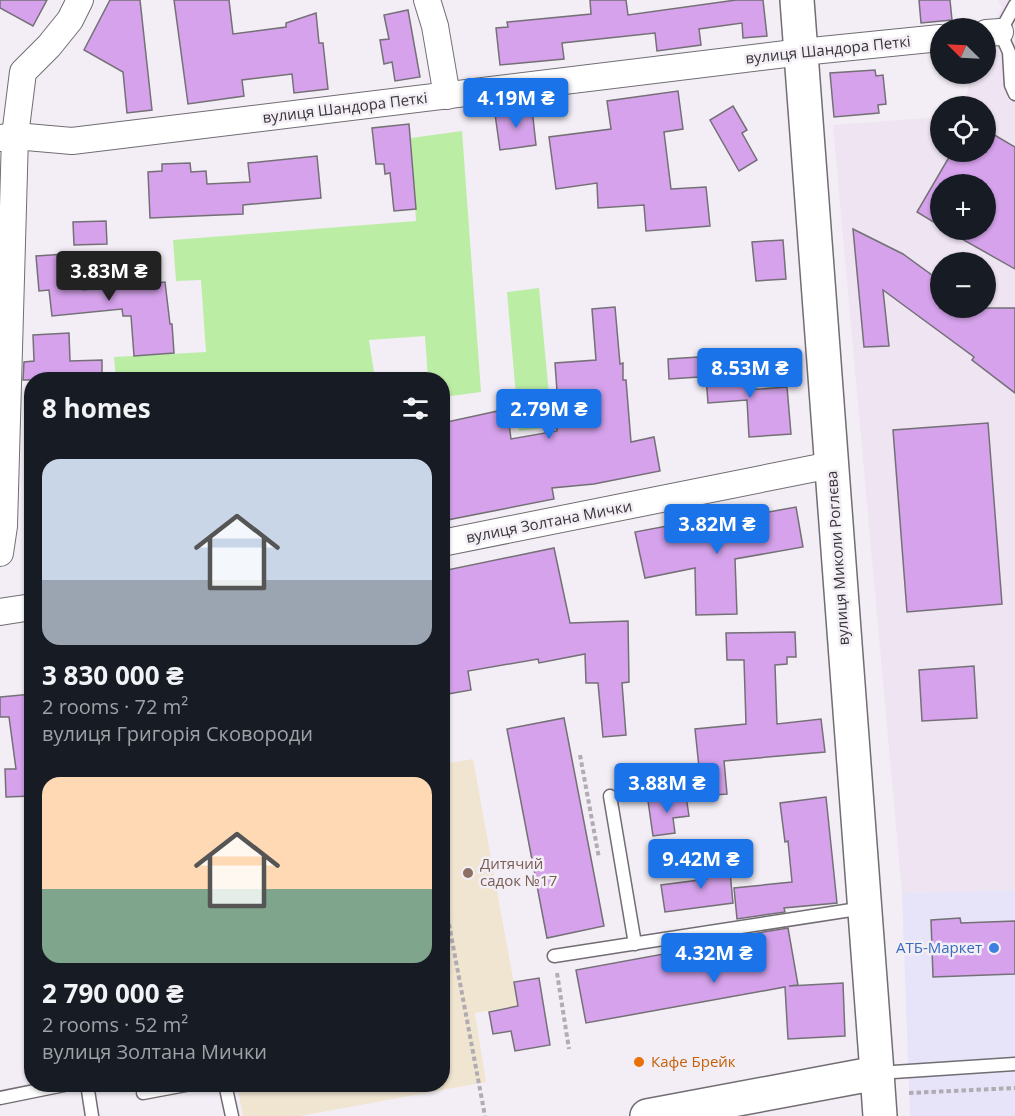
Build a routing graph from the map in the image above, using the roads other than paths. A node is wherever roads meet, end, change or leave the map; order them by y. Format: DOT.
graph roads {
  1 [pos="80,0"];
  2 [pos="426,0"];
  3 [pos="797,0"];
  4 [pos="1015,5"];
  5 [pos="996,29"];
  6 [pos="996,37"];
  7 [pos="930,39"];
  8 [pos="802,52"];
  9 [pos="11,73"];
  10 [pos="1015,94"];
  11 [pos="447,96"];
  12 [pos="8,137"];
  13 [pos="831,465"];
  14 [pos="450,541"];
  15 [pos="0,553"];
  16 [pos="24,608"];
  17 [pos="0,612"];
  18 [pos="610,796"];
  19 [pos="865,908"];
  20 [pos="635,944"];
  21 [pos="554,956"];
  22 [pos="1015,1064"];
  23 [pos="877,1073"];
  24 [pos="31,1092"];
  25 [pos="88,1092"];
  26 [pos="148,1092"];
  27 [pos="226,1092"];
  28 [pos="143,1093"];
  29 [pos="0,1098"];
  30 [pos="658,1115"];
  31 [pos="92,1116"];
  32 [pos="231,1116"];
  33 [pos="880,1116"];
  1 -- 9 [label="street"];
  2 -- 11 [label="street"];
  3 -- 8 [label="street, вулиця Миколи Роглєва"];
  4 -- 5 [label="lane"];
  6 -- 10 [label="lane"];
  7 -- 8 [label="street, вулиця Шандора Петкі"];
  8 -- 11 [label="street, вулиця Шандора Петкі"];
  8 -- 13 [label="street, вулиця Миколи Роглєва"];
  9 -- 12 [label="street"];
  11 -- 12 [label="street, вулиця Шандора Петкі"];
  12 -- 15 [label="street"];
  13 -- 14 [label="street, вулиця Золтана Мички"];
  13 -- 19 [label="street, вулиця Миколи Роглєва"];
  16 -- 17 [label="street"];
  18 -- 20 [label="lane"];
  19 -- 20 [label="lane"];
  19 -- 23 [label="street, вулиця Миколи Роглєва"];
  20 -- 21 [label="lane"];
  22 -- 23 [label="lane"];
  23 -- 30 [label="street"];
  23 -- 33 [label="street, вулиця Миколи Роглєва"];
  24 -- 29 [label="lane"];
  25 -- 31 [label="lane"];
  26 -- 28 [label="lane"];
  27 -- 32 [label="lane"];
}
